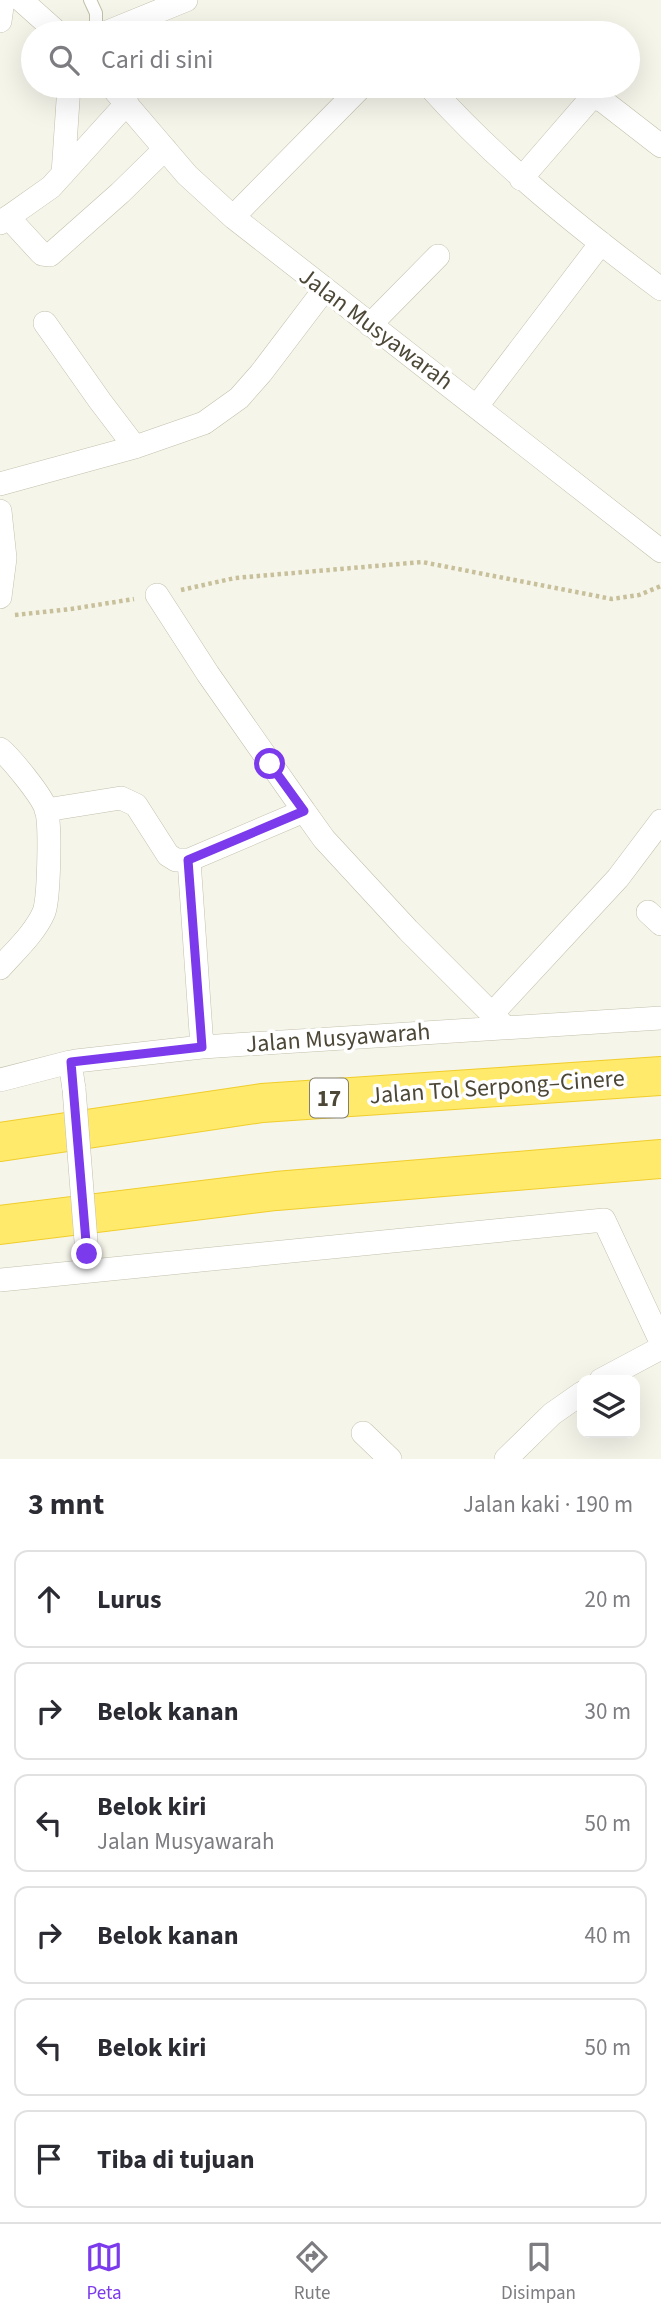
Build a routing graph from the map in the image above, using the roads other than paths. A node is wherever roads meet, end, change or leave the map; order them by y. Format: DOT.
graph roads {
  1 [pos="4,0"];
  2 [pos="90,0"];
  3 [pos="186,0"];
  4 [pos="32,3"];
  5 [pos="0,21"];
  6 [pos="48,21"];
  7 [pos="96,21"];
  8 [pos="134,21"];
  9 [pos="68,98"];
  10 [pos="122,98"];
  11 [pos="350,98"];
  12 [pos="440,98"];
  13 [pos="591,98"];
  14 [pos="595,98"];
  15 [pos="127,103"];
  16 [pos="661,146"];
  17 [pos="165,149"];
  18 [pos="63,174"];
  19 [pos="521,179"];
  20 [pos="233,217"];
  21 [pos="4,220"];
  22 [pos="601,243"];
  23 [pos="438,256"];
  24 [pos="661,289"];
  25 [pos="324,290"];
  26 [pos="45,323"];
  27 [pos="370,325"];
  28 [pos="478,406"];
  29 [pos="135,447"];
  30 [pos="0,484"];
  31 [pos="0,510"];
  32 [pos="657,540"];
  33 [pos="158,595"];
  34 [pos="6,606"];
  35 [pos="4,759"];
  36 [pos="47,810"];
  37 [pos="304,811"];
  38 [pos="661,821"];
  39 [pos="188,860"];
  40 [pos="0,968"];
  41 [pos="661,1018"];
  42 [pos="498,1021"];
  43 [pos="202,1047"];
  44 [pos="71,1062"];
  45 [pos="661,1076"];
  46 [pos="0,1080"];
  47 [pos="0,1142"];
  48 [pos="661,1159"];
  49 [pos="0,1225"];
  50 [pos="88,1262"];
  51 [pos="0,1280"];
  52 [pos="661,1342"];
  53 [pos="661,1348"];
  54 [pos="610,1375"];
  55 [pos="577,1396"];
  56 [pos="363,1433"];
  57 [pos="514,1456"];
  58 [pos="390,1459"];
  1 -- 5 [label="street"];
  2 -- 7 [label="lane"];
  3 -- 8 [label="street"];
  4 -- 6 [label="street"];
  9 -- 18 [label="street"];
  10 -- 15 [label="street, Jalan Musyawarah"];
  11 -- 20 [label="street"];
  12 -- 19 [label="street"];
  13 -- 19 [label="street"];
  14 -- 16 [label="street"];
  15 -- 17 [label="street, Jalan Musyawarah"];
  15 -- 18 [label="street"];
  17 -- 20 [label="street, Jalan Musyawarah"];
  17 -- 21 [label="street"];
  18 -- 21 [label="street"];
  19 -- 22 [label="street"];
  20 -- 25 [label="street, Jalan Musyawarah"];
  22 -- 24 [label="street"];
  22 -- 28 [label="street"];
  23 -- 27 [label="street"];
  25 -- 27 [label="street, Jalan Musyawarah"];
  25 -- 29 [label="street"];
  26 -- 29 [label="street"];
  27 -- 28 [label="street, Jalan Musyawarah"];
  28 -- 32 [label="street, Jalan Musyawarah"];
  29 -- 30 [label="street"];
  31 -- 34 [label="street"];
  33 -- 37 [label="street"];
  35 -- 36 [label="street"];
  36 -- 39 [label="street"];
  36 -- 40 [label="street"];
  37 -- 39 [label="street"];
  37 -- 42 [label="street"];
  38 -- 42 [label="street"];
  39 -- 43 [label="street"];
  41 -- 42 [label="street, Jalan Musyawarah"];
  42 -- 43 [label="street, Jalan Musyawarah"];
  43 -- 44 [label="street, Jalan Musyawarah"];
  44 -- 46 [label="street, Jalan Musyawarah"];
  44 -- 50 [label="street, bridge"];
  45 -- 47 [label="highway, Jalan Tol Serpong–Cinere / 17"];
  48 -- 49 [label="highway"];
  50 -- 51 [label="street"];
  50 -- 52 [label="street"];
  53 -- 54 [label="street"];
  55 -- 57 [label="street"];
  56 -- 58 [label="street"];
}
